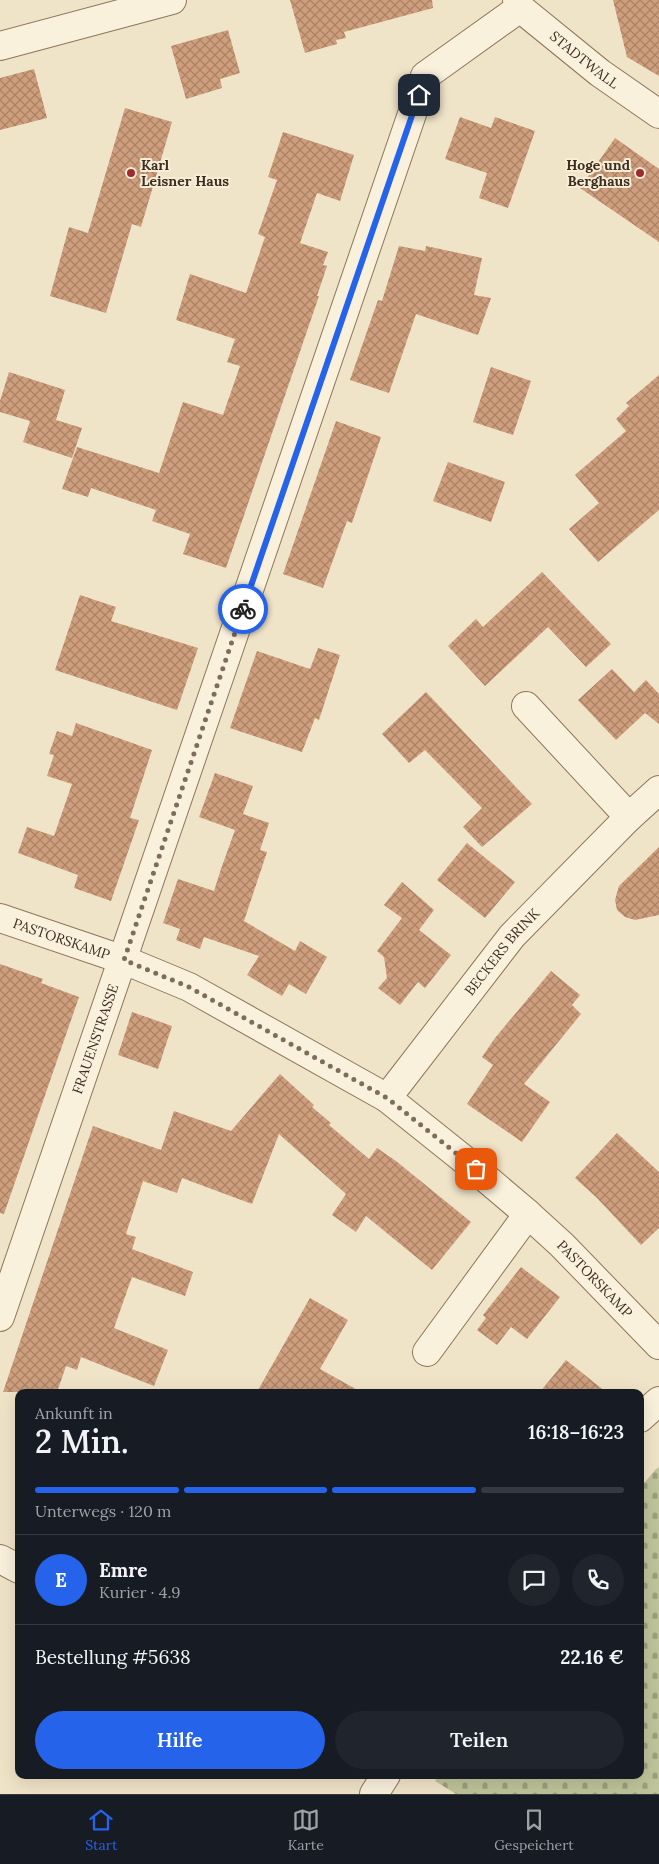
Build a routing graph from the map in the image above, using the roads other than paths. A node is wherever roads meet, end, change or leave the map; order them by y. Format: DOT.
graph roads {
  1 [pos="172,0"];
  2 [pos="518,4"];
  3 [pos="0,46"];
  4 [pos="659,114"];
  5 [pos="526,706"];
  6 [pos="659,790"];
  7 [pos="629,816"];
  8 [pos="0,918"];
  9 [pos="124,960"];
  10 [pos="387,1098"];
  11 [pos="528,1214"];
  12 [pos="0,1317"];
  13 [pos="659,1345"];
  14 [pos="427,1352"];
  15 [pos="659,1401"];
  16 [pos="644,1414"];
  17 [pos="0,1559"];
  18 [pos="15,1567"];
  19 [pos="383,1779"];
  20 [pos="374,1794"];
  1 -- 3 [label="street"];
  2 -- 4 [label="street, STADTWALL"];
  2 -- 9 [label="street, FRAUENSTRASSE"];
  5 -- 7 [label="street"];
  6 -- 7 [label="street, BECKERS BRINK"];
  7 -- 10 [label="street, BECKERS BRINK"];
  8 -- 9 [label="street, PASTORSKAMP"];
  9 -- 10 [label="street, PASTORSKAMP"];
  9 -- 12 [label="street, FRAUENSTRASSE"];
  10 -- 11 [label="street, PASTORSKAMP"];
  11 -- 13 [label="street, PASTORSKAMP"];
  11 -- 14 [label="street"];
  15 -- 16 [label="street"];
  17 -- 18 [label="street"];
  19 -- 20 [label="street"];
}
